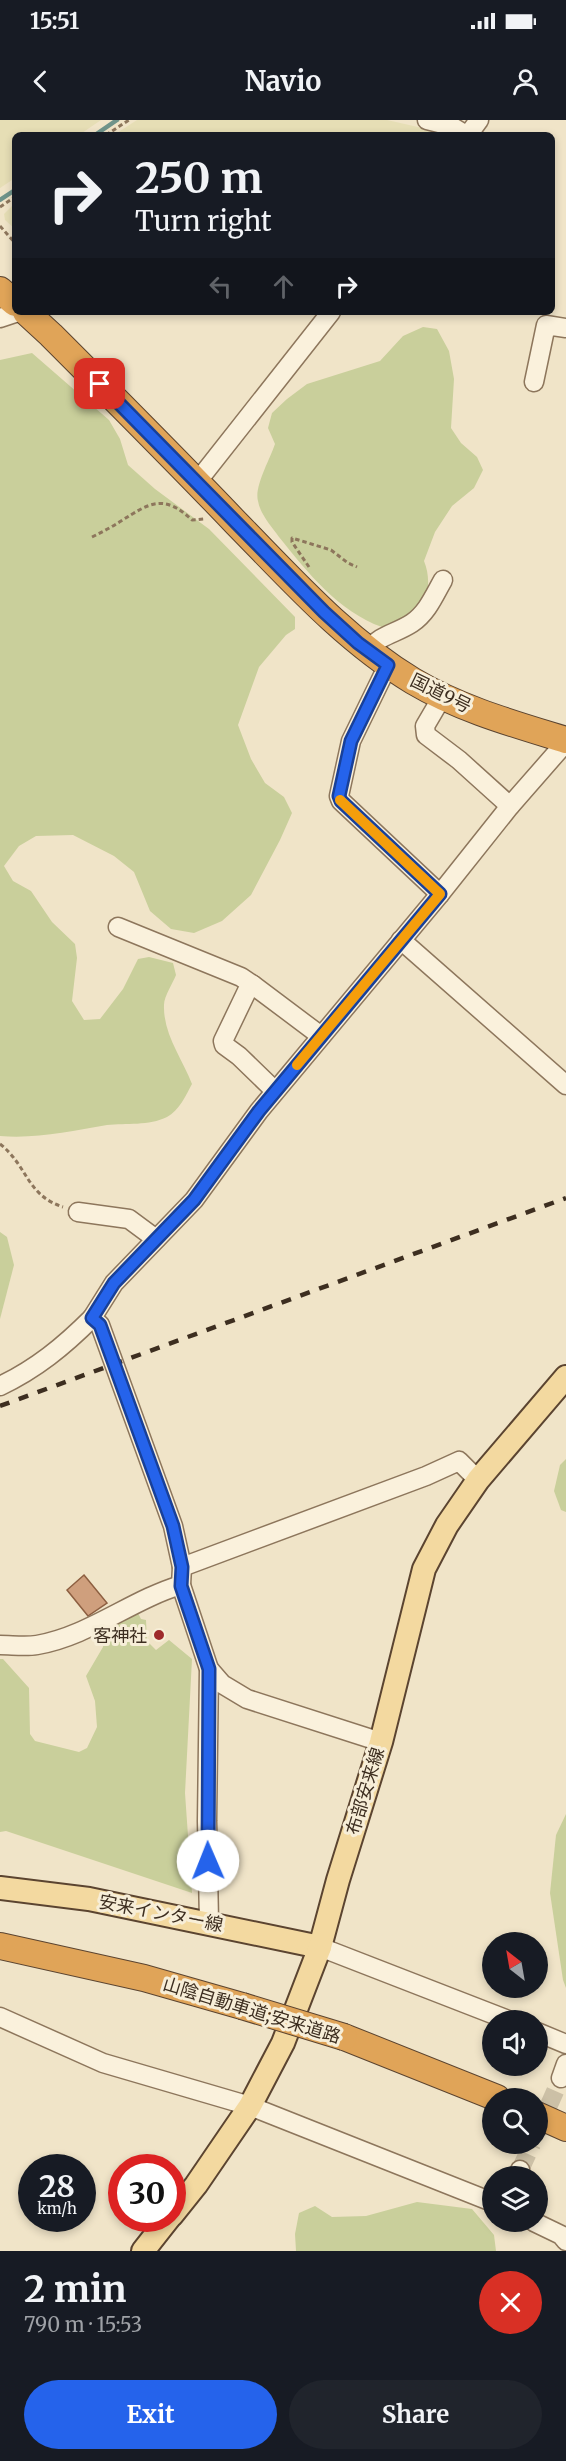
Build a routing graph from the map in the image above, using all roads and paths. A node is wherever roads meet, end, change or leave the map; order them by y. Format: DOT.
graph roads {
  1 [pos="129,120"];
  2 [pos="427,120"];
  3 [pos="479,120"];
  4 [pos="111,132"];
  5 [pos="462,132"];
  6 [pos="469,132"];
  7 [pos="0,226"];
  8 [pos="12,240"];
  9 [pos="0,290"];
  10 [pos="12,300"];
  11 [pos="29,315"];
  12 [pos="329,315"];
  13 [pos="566,328"];
  14 [pos="534,382"];
  15 [pos="197,482"];
  16 [pos="221,507"];
  17 [pos="92,537"];
  18 [pos="357,567"];
  19 [pos="311,571"];
  20 [pos="443,580"];
  21 [pos="367,650"];
  22 [pos="388,665"];
  23 [pos="442,697"];
  24 [pos="566,741"];
  25 [pos="510,806"];
  26 [pos="440,894"];
  27 [pos="118,927"];
  28 [pos="402,940"];
  29 [pos="250,982"];
  30 [pos="321,1036"];
  31 [pos="566,1085"];
  32 [pos="271,1087"];
  33 [pos="0,1144"];
  34 [pos="78,1212"];
  35 [pos="156,1239"];
  36 [pos="92,1318"];
  37 [pos="566,1377"];
  38 [pos="0,1386"];
  39 [pos="478,1480"];
  40 [pos="182,1567"];
  41 [pos="181,1586"];
  42 [pos="0,1645"];
  43 [pos="209,1669"];
  44 [pos="381,1742"];
  45 [pos="0,1888"];
  46 [pos="209,1922"];
  47 [pos="0,1946"];
  48 [pos="320,1947"];
  49 [pos="482,2010"];
  50 [pos="0,2017"];
  51 [pos="548,2036"];
  52 [pos="566,2043"];
  53 [pos="482,2092"];
  54 [pos="250,2106"];
  55 [pos="548,2120"];
  56 [pos="566,2128"];
  57 [pos="186,2198"];
  58 [pos="482,2198"];
  59 [pos="548,2229"];
  60 [pos="158,2232"];
  61 [pos="566,2241"];
  62 [pos="143,2251"];
  1 -- 4 [label="path"];
  2 -- 5 [label="street"];
  3 -- 6 [label="street"];
  7 -- 8 [label="path"];
  9 -- 10 [label="highway"];
  11 -- 15 [label="highway, 国道9号"];
  12 -- 15 [label="street"];
  13 -- 14 [label="street"];
  15 -- 16 [label="highway, 国道9号"];
  16 -- 17 [label="path"];
  16 -- 21 [label="highway, 国道9号"];
  18 -- 19 [label="path"];
  20 -- 21 [label="street"];
  21 -- 22 [label="highway, 国道9号"];
  22 -- 23 [label="highway, 国道9号"];
  22 -- 26 [label="street"];
  23 -- 24 [label="highway, 国道9号"];
  23 -- 25 [label="street"];
  24 -- 25 [label="street"];
  25 -- 26 [label="street"];
  26 -- 28 [label="street"];
  27 -- 29 [label="street"];
  28 -- 30 [label="street"];
  28 -- 31 [label="street"];
  29 -- 30 [label="street"];
  29 -- 32 [label="street"];
  30 -- 35 [label="street"];
  33 -- 34 [label="path"];
  34 -- 35 [label="street"];
  35 -- 36 [label="street"];
  36 -- 38 [label="street"];
  36 -- 40 [label="street"];
  37 -- 39 [label="main road, 布部安来線"];
  39 -- 40 [label="street"];
  39 -- 44 [label="main road, 布部安来線"];
  40 -- 41 [label="street"];
  41 -- 42 [label="street"];
  41 -- 43 [label="street"];
  43 -- 44 [label="street"];
  43 -- 46 [label="street"];
  44 -- 48 [label="main road, 布部安来線"];
  45 -- 46 [label="main road, 安来インター線"];
  46 -- 48 [label="main road, 安来インター線"];
  47 -- 53 [label="highway, 山陰自動車道;安来道路, bridge"];
  48 -- 49 [label="street"];
  48 -- 54 [label="main road, 布部安来線"];
  50 -- 54 [label="street"];
  51 -- 52 [label="street"];
  54 -- 57 [label="main road, 布部安来線"];
  54 -- 58 [label="street"];
  55 -- 56 [label="highway"];
  59 -- 61 [label="street"];
  60 -- 62 [label="main road"];
}
